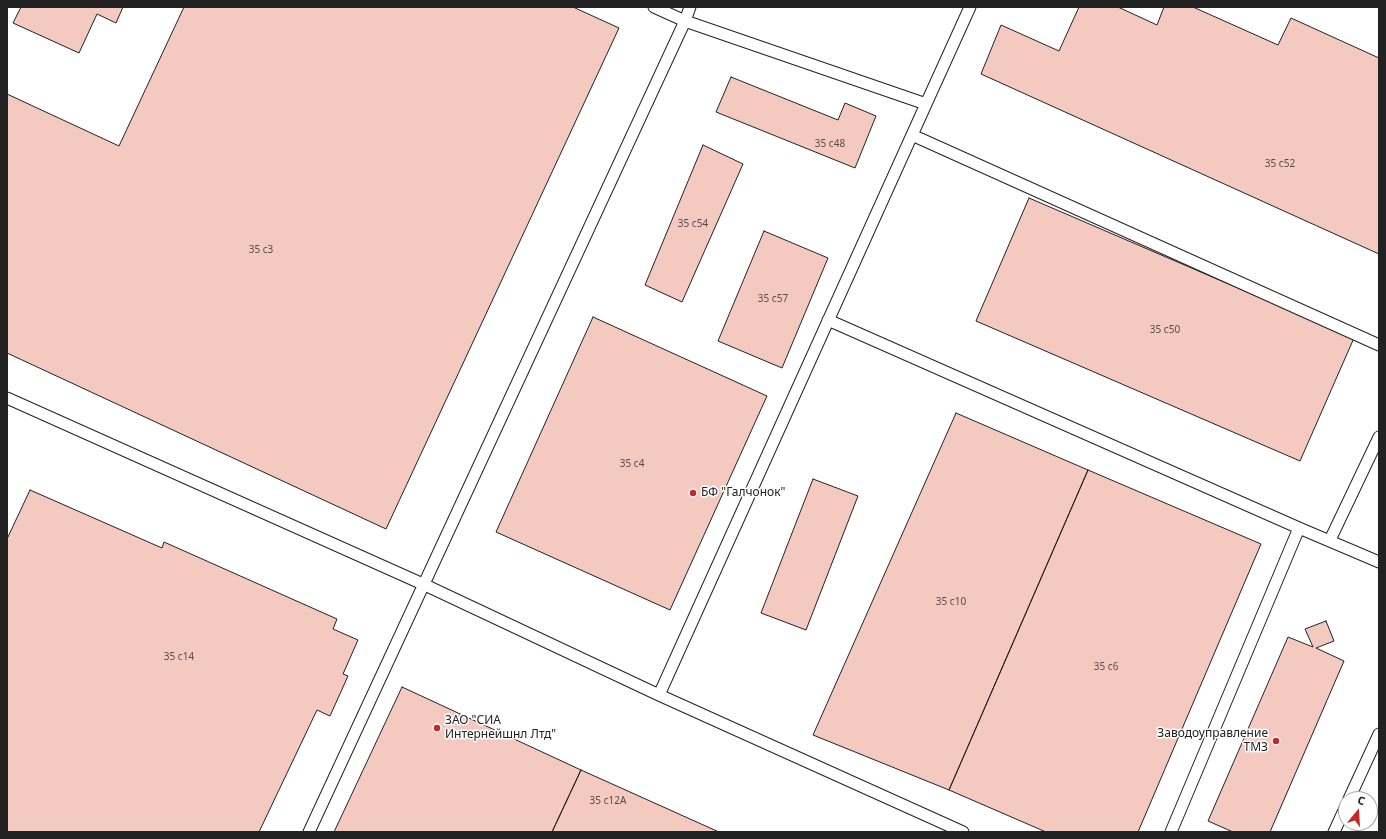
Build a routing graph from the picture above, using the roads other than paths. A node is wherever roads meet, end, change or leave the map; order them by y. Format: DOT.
graph roads {
  1 [pos="654,7"];
  2 [pos="690,7"];
  3 [pos="970,7"];
  4 [pos="685,21"];
  5 [pos="926,104"];
  6 [pos="912,135"];
  7 [pos="828,320"];
  8 [pos="1379,345"];
  9 [pos="7,398"];
  10 [pos="1379,437"];
  11 [pos="1299,528"];
  12 [pos="1330,540"];
  13 [pos="1379,562"];
  14 [pos="425,585"];
  15 [pos="659,694"];
  16 [pos="1379,734"];
  17 [pos="1353,791"];
  18 [pos="309,832"];
  19 [pos="963,832"];
  20 [pos="1171,832"];
  1 -- 4 [label="lane"];
  2 -- 4 [label="lane"];
  3 -- 5 [label="lane"];
  4 -- 5 [label="lane"];
  4 -- 14 [label="lane"];
  5 -- 6 [label="lane"];
  6 -- 7 [label="lane"];
  6 -- 8 [label="lane"];
  7 -- 11 [label="lane"];
  7 -- 15 [label="lane"];
  9 -- 14 [label="lane"];
  10 -- 12 [label="lane"];
  11 -- 12 [label="lane"];
  11 -- 20 [label="lane"];
  12 -- 13 [label="lane"];
  14 -- 15 [label="lane"];
  14 -- 18 [label="lane"];
  15 -- 19 [label="lane"];
  16 -- 17 [label="lane"];
}
